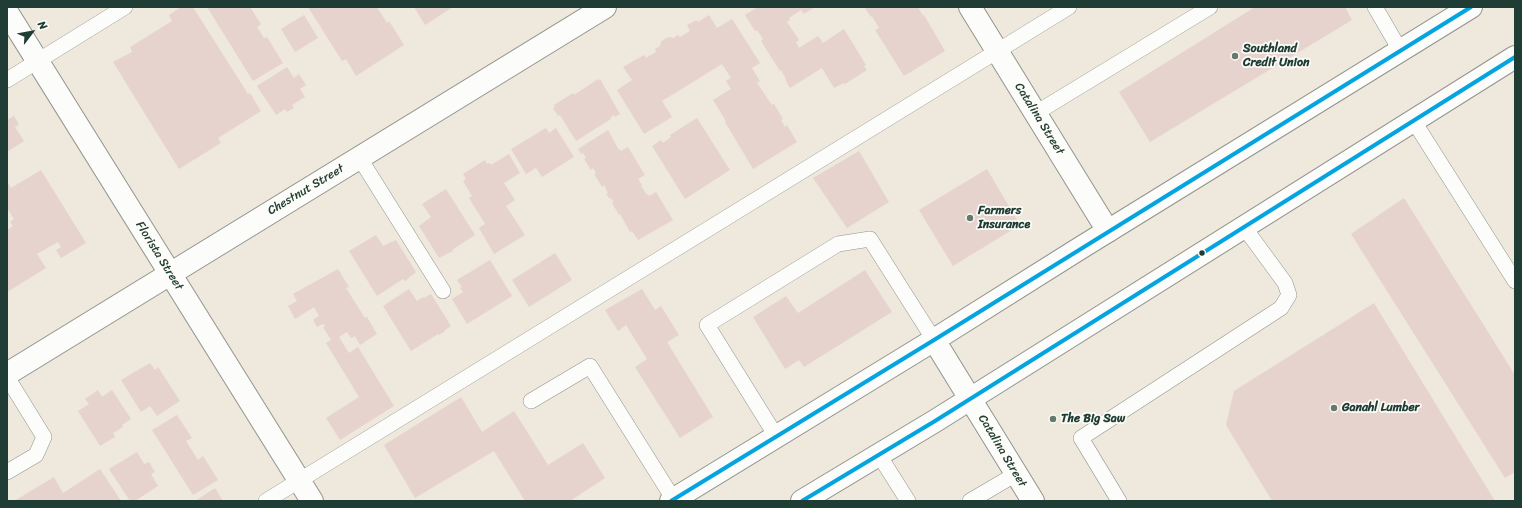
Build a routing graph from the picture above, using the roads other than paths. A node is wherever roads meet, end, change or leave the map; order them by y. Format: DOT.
graph roads {
  1 [pos="126,7"];
  2 [pos="605,7"];
  3 [pos="970,7"];
  4 [pos="1068,7"];
  5 [pos="1210,7"];
  6 [pos="1375,7"];
  7 [pos="1471,7"];
  8 [pos="7,12"];
  9 [pos="1400,50"];
  10 [pos="998,51"];
  11 [pos="1515,57"];
  12 [pos="38,61"];
  13 [pos="7,80"];
  14 [pos="1036,113"];
  15 [pos="1413,120"];
  16 [pos="359,158"];
  17 [pos="1244,227"];
  18 [pos="1108,231"];
  19 [pos="170,273"];
  20 [pos="1515,281"];
  21 [pos="443,291"];
  22 [pos="934,340"];
  23 [pos="7,374"];
  24 [pos="7,377"];
  25 [pos="971,399"];
  26 [pos="531,401"];
  27 [pos="776,436"];
  28 [pos="879,455"];
  29 [pos="7,472"];
  30 [pos="1016,474"];
  31 [pos="299,480"];
  32 [pos="672,500"];
  33 [pos="266,501"];
  34 [pos="312,501"];
  35 [pos="802,501"];
  36 [pos="908,501"];
  37 [pos="970,501"];
  38 [pos="1033,501"];
  39 [pos="1119,501"];
  1 -- 12 [label="lane"];
  2 -- 16 [label="main road, Chestnut Street"];
  3 -- 10 [label="main road, Catalina Street"];
  4 -- 10 [label="lane"];
  5 -- 14 [label="lane"];
  6 -- 9 [label="lane"];
  7 -- 9 [label="main road"];
  8 -- 12 [label="main road, Florista Street"];
  9 -- 18 [label="main road"];
  10 -- 14 [label="main road, Catalina Street"];
  10 -- 31 [label="lane"];
  11 -- 15 [label="main road"];
  12 -- 13 [label="lane"];
  12 -- 19 [label="main road, Florista Street"];
  14 -- 18 [label="main road, Catalina Street"];
  15 -- 17 [label="main road"];
  15 -- 20 [label="lane"];
  16 -- 19 [label="main road, Chestnut Street"];
  16 -- 21 [label="lane"];
  17 -- 25 [label="main road"];
  17 -- 39 [label="lane"];
  18 -- 22 [label="main road"];
  19 -- 23 [label="main road, Chestnut Street"];
  19 -- 31 [label="main road, Florista Street"];
  22 -- 25 [label="main road, Catalina Street"];
  22 -- 27 [label="main road"];
  22 -- 27 [label="lane"];
  24 -- 29 [label="lane"];
  25 -- 28 [label="main road"];
  25 -- 30 [label="main road, Catalina Street"];
  26 -- 32 [label="lane"];
  27 -- 32 [label="main road"];
  28 -- 35 [label="main road"];
  28 -- 36 [label="lane"];
  30 -- 37 [label="lane"];
  30 -- 38 [label="main road, Catalina Street"];
  31 -- 33 [label="lane"];
  31 -- 34 [label="main road, Florista Street"];
}
